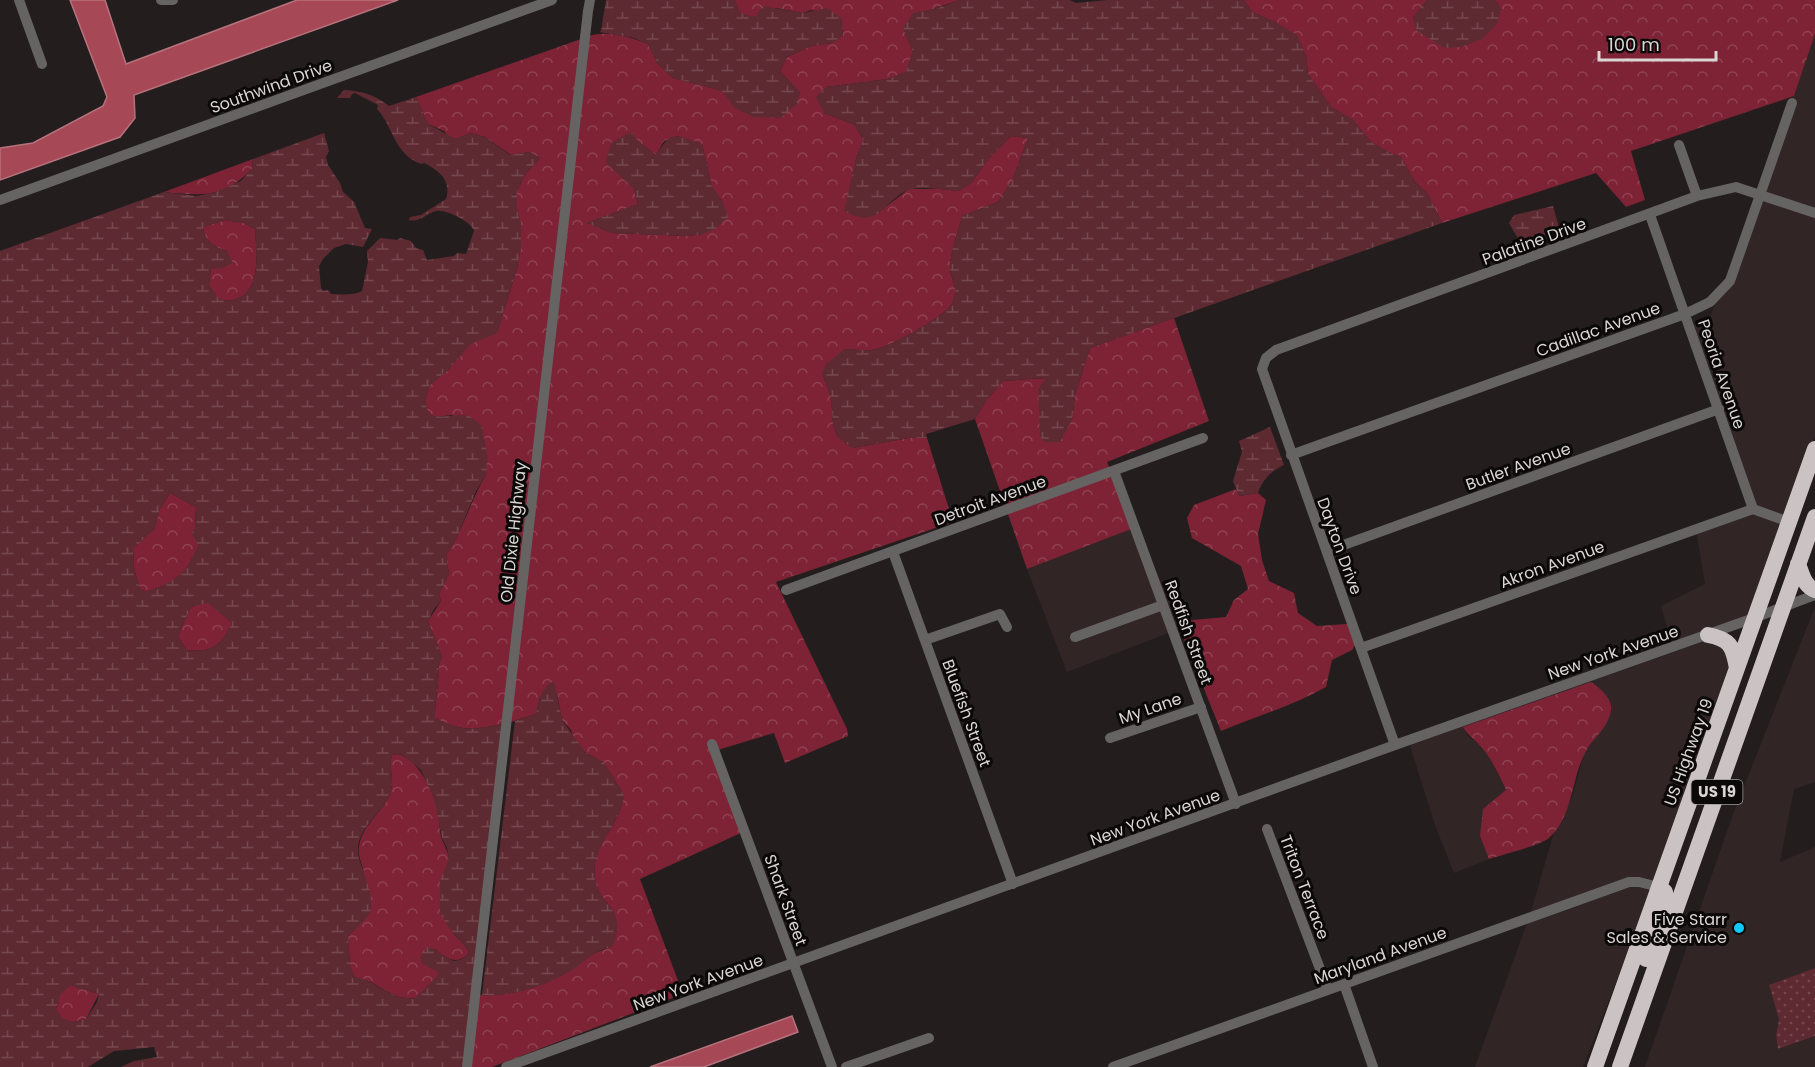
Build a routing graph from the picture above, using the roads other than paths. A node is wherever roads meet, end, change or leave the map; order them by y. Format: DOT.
graph roads {
  1 [pos="19,0"];
  2 [pos="161,0"];
  3 [pos="174,0"];
  4 [pos="552,0"];
  5 [pos="590,0"];
  6 [pos="42,64"];
  7 [pos="1792,103"];
  8 [pos="1679,145"];
  9 [pos="1761,195"];
  10 [pos="1697,196"];
  11 [pos="0,200"];
  12 [pos="1815,213"];
  13 [pos="1650,215"];
  14 [pos="1685,314"];
  15 [pos="1266,358"];
  16 [pos="1719,409"];
  17 [pos="1203,438"];
  18 [pos="1815,448"];
  19 [pos="1291,455"];
  20 [pos="1114,471"];
  21 [pos="1754,509"];
  22 [pos="1815,518"];
  23 [pos="1789,522"];
  24 [pos="893,552"];
  25 [pos="1327,552"];
  26 [pos="1798,564"];
  27 [pos="786,590"];
  28 [pos="1815,590"];
  29 [pos="1815,595"];
  30 [pos="1163,605"];
  31 [pos="1783,607"];
  32 [pos="1755,618"];
  33 [pos="1007,627"];
  34 [pos="1707,635"];
  35 [pos="1076,637"];
  36 [pos="924,640"];
  37 [pos="1361,648"];
  38 [pos="1737,668"];
  39 [pos="1201,707"];
  40 [pos="1110,738"];
  41 [pos="712,744"];
  42 [pos="1395,745"];
  43 [pos="1697,779"];
  44 [pos="1236,804"];
  45 [pos="1267,829"];
  46 [pos="1013,884"];
  47 [pos="1659,887"];
  48 [pos="1682,892"];
  49 [pos="793,964"];
  50 [pos="1344,984"];
  51 [pos="1328,990"];
  52 [pos="1639,1012"];
  53 [pos="929,1038"];
  54 [pos="1602,1048"];
  55 [pos="1146,1055"];
  56 [pos="467,1067"];
  57 [pos="506,1067"];
  58 [pos="832,1067"];
  59 [pos="846,1067"];
  60 [pos="1113,1067"];
  61 [pos="1150,1067"];
  62 [pos="1373,1067"];
  63 [pos="1595,1067"];
  64 [pos="1607,1067"];
  65 [pos="1620,1067"];
  1 -- 6 [label="street"];
  2 -- 3 [label="street"];
  4 -- 11 [label="street, Southwind Drive"];
  5 -- 56 [label="street, Old Dixie Highway"];
  7 -- 9 [label="street, Cadillac Avenue"];
  8 -- 10 [label="street"];
  9 -- 10 [label="street, Palatine Drive"];
  9 -- 12 [label="street, Palatine Drive"];
  9 -- 14 [label="street, Cadillac Avenue"];
  10 -- 13 [label="street, Palatine Drive"];
  13 -- 14 [label="street, Peoria Avenue"];
  13 -- 15 [label="street, Palatine Drive"];
  14 -- 16 [label="street, Peoria Avenue"];
  14 -- 19 [label="street, Cadillac Avenue"];
  15 -- 19 [label="street, Dayton Drive"];
  16 -- 21 [label="street, Peoria Avenue"];
  16 -- 25 [label="street, Butler Avenue"];
  17 -- 20 [label="street, Detroit Avenue"];
  18 -- 23 [label="highway, US Highway 19 / US 19"];
  19 -- 25 [label="street, Dayton Drive"];
  20 -- 24 [label="street, Detroit Avenue"];
  20 -- 30 [label="street, Redfish Street"];
  21 -- 23 [label="street"];
  21 -- 37 [label="street, Akron Avenue"];
  22 -- 26 [label="highway, US 19"];
  23 -- 32 [label="highway, US Highway 19 / US 19"];
  24 -- 27 [label="street, Detroit Avenue"];
  24 -- 36 [label="street, Bluefish Street"];
  25 -- 37 [label="street, Dayton Drive"];
  26 -- 28 [label="highway"];
  26 -- 31 [label="highway, US 19"];
  29 -- 31 [label="street, New York Avenue"];
  30 -- 35 [label="street"];
  30 -- 39 [label="street, Redfish Street"];
  31 -- 32 [label="street, New York Avenue"];
  31 -- 48 [label="highway, US 19"];
  32 -- 34 [label="street, New York Avenue"];
  32 -- 38 [label="highway, US Highway 19 / US 19"];
  33 -- 36 [label="street"];
  34 -- 38 [label="highway"];
  34 -- 42 [label="street, New York Avenue"];
  36 -- 46 [label="street, Bluefish Street"];
  37 -- 42 [label="street, Dayton Drive"];
  38 -- 43 [label="highway, US Highway 19 / US 19"];
  39 -- 40 [label="street, My Lane"];
  39 -- 44 [label="street, Redfish Street"];
  41 -- 49 [label="street, Shark Street"];
  42 -- 44 [label="street, New York Avenue"];
  43 -- 47 [label="highway, US Highway 19 / US 19"];
  43 -- 48 [label="highway"];
  44 -- 46 [label="street, New York Avenue"];
  45 -- 51 [label="street, Triton Terrace"];
  46 -- 49 [label="street, New York Avenue"];
  47 -- 50 [label="street, Maryland Avenue"];
  47 -- 52 [label="highway"];
  47 -- 54 [label="highway, US Highway 19 / US 19"];
  48 -- 52 [label="highway, US 19"];
  49 -- 57 [label="street, New York Avenue"];
  49 -- 58 [label="street, Shark Street"];
  50 -- 51 [label="street, Maryland Avenue"];
  50 -- 62 [label="street"];
  51 -- 55 [label="street, Maryland Avenue"];
  52 -- 65 [label="highway, US 19"];
  53 -- 59 [label="street"];
  54 -- 63 [label="highway, US Highway 19 / US 19"];
  54 -- 64 [label="highway"];
  55 -- 60 [label="street, Maryland Avenue"];
  55 -- 61 [label="street"];
}
